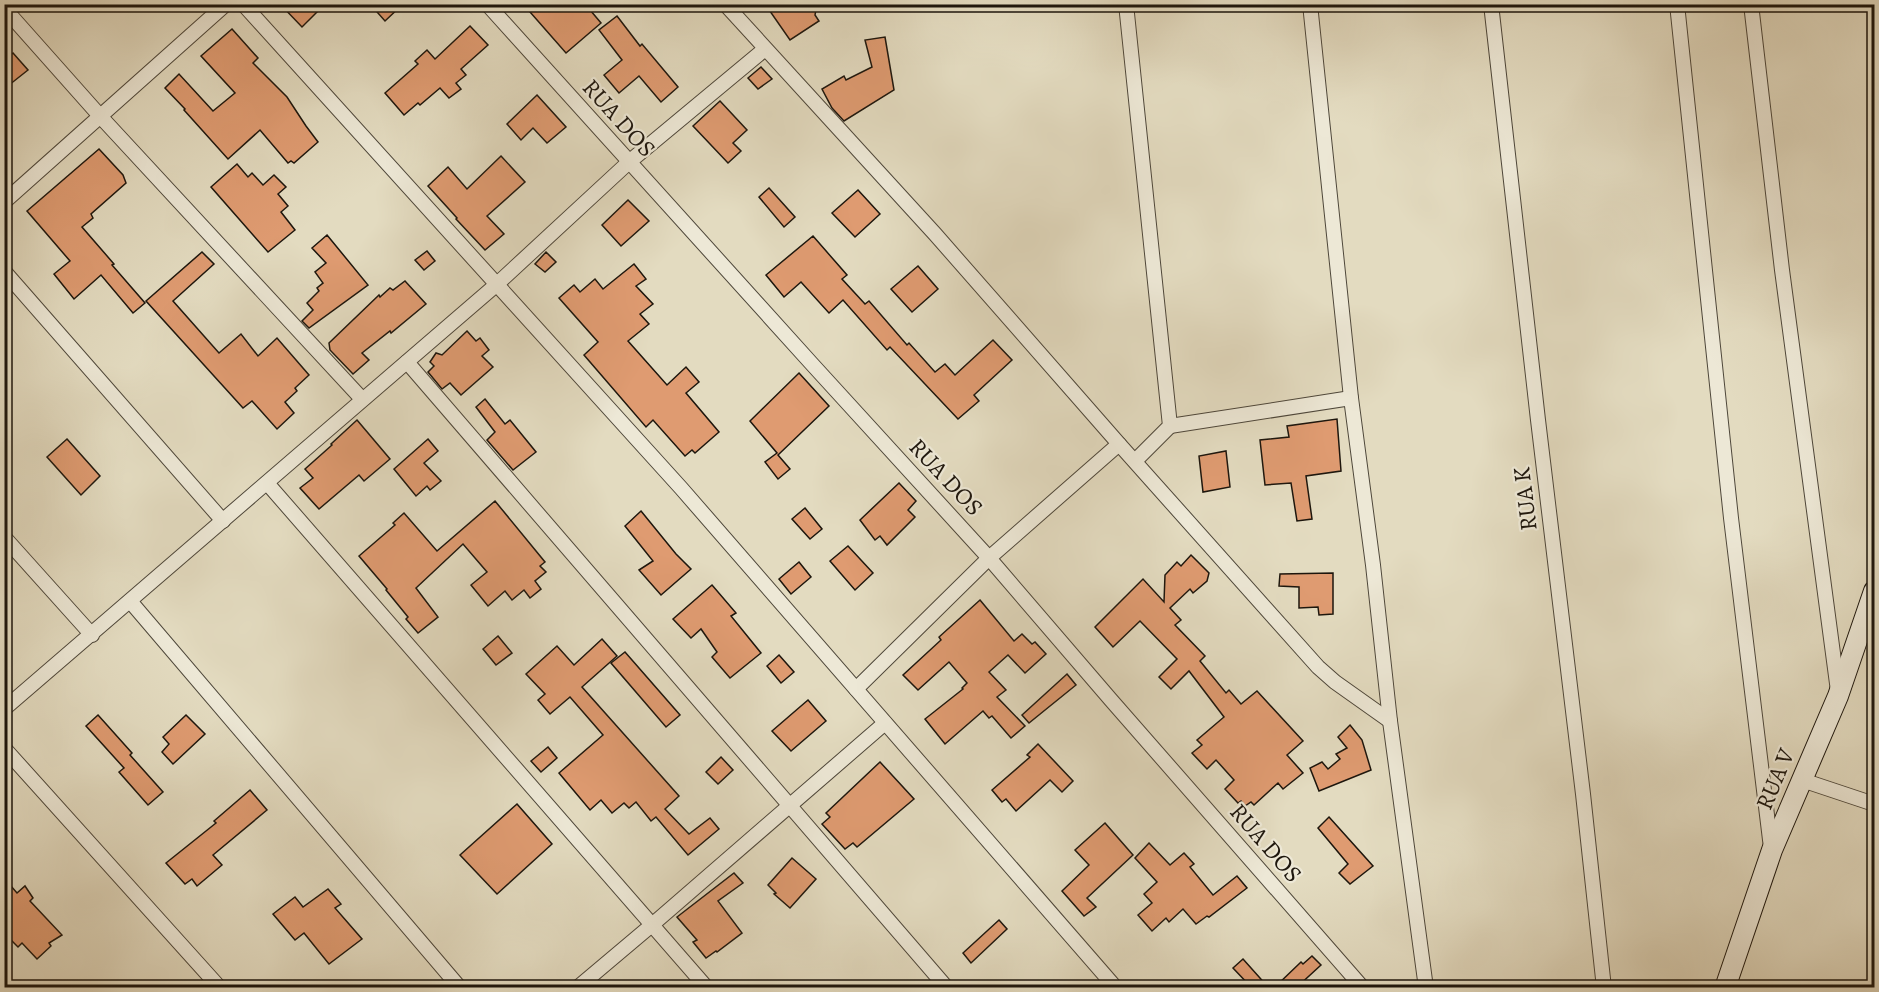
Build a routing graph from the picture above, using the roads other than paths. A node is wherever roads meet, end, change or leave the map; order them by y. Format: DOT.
graph roads {
  1 [pos="226,4"];
  2 [pos="243,4"];
  3 [pos="487,4"];
  4 [pos="725,4"];
  5 [pos="1126,4"];
  6 [pos="1310,4"];
  7 [pos="1491,4"];
  8 [pos="1677,4"];
  9 [pos="1751,4"];
  10 [pos="4,8"];
  11 [pos="765,49"];
  12 [pos="100,116"];
  13 [pos="629,162"];
  14 [pos="4,202"];
  15 [pos="4,271"];
  16 [pos="496,285"];
  17 [pos="407,362"];
  18 [pos="1351,398"];
  19 [pos="362,399"];
  20 [pos="1170,426"];
  21 [pos="1119,444"];
  22 [pos="1135,461"];
  23 [pos="267,483"];
  24 [pos="223,521"];
  25 [pos="4,537"];
  26 [pos="989,558"];
  27 [pos="1875,591"];
  28 [pos="130,601"];
  29 [pos="92,635"];
  30 [pos="856,689"];
  31 [pos="1838,696"];
  32 [pos="4,709"];
  33 [pos="1390,721"];
  34 [pos="885,723"];
  35 [pos="4,747"];
  36 [pos="1802,780"];
  37 [pos="1875,804"];
  38 [pos="789,805"];
  39 [pos="1772,850"];
  40 [pos="653,924"];
  41 [pos="220,987"];
  42 [pos="460,987"];
  43 [pos="577,987"];
  44 [pos="707,987"];
  45 [pos="947,987"];
  46 [pos="1116,987"];
  47 [pos="1363,987"];
  48 [pos="1426,987"];
  49 [pos="1604,987"];
  50 [pos="1725,987"];
  1 -- 12 [label="street"];
  2 -- 16 [label="street"];
  3 -- 13 [label="street, RUA DOS"];
  4 -- 11 [label="street"];
  5 -- 20 [label="street"];
  6 -- 18 [label="street"];
  7 -- 49 [label="street, RUA K"];
  8 -- 39 [label="street"];
  9 -- 31 [label="street"];
  10 -- 12 [label="street"];
  11 -- 13 [label="street"];
  11 -- 21 [label="street"];
  12 -- 14 [label="street"];
  12 -- 19 [label="street"];
  13 -- 16 [label="street"];
  13 -- 26 [label="street, RUA DOS"];
  15 -- 24 [label="street"];
  16 -- 17 [label="street"];
  16 -- 30 [label="street"];
  17 -- 19 [label="street"];
  17 -- 38 [label="street"];
  18 -- 20 [label="street"];
  18 -- 33 [label="street"];
  19 -- 23 [label="street"];
  20 -- 22 [label="street"];
  21 -- 22 [label="street"];
  21 -- 26 [label="street"];
  22 -- 33 [label="street"];
  23 -- 24 [label="street"];
  23 -- 40 [label="street"];
  24 -- 28 [label="street"];
  25 -- 29 [label="street"];
  26 -- 30 [label="street"];
  26 -- 47 [label="street, RUA DOS"];
  27 -- 31 [label="street, RUA V"];
  28 -- 29 [label="street"];
  28 -- 42 [label="street"];
  29 -- 32 [label="street"];
  30 -- 34 [label="street"];
  31 -- 36 [label="street, RUA V"];
  33 -- 48 [label="street"];
  34 -- 38 [label="street"];
  34 -- 46 [label="street"];
  35 -- 41 [label="street"];
  36 -- 37 [label="street"];
  36 -- 39 [label="street, RUA V"];
  38 -- 40 [label="street"];
  38 -- 45 [label="street"];
  39 -- 50 [label="street, RUA V"];
  40 -- 43 [label="street"];
  40 -- 44 [label="street"];
}
